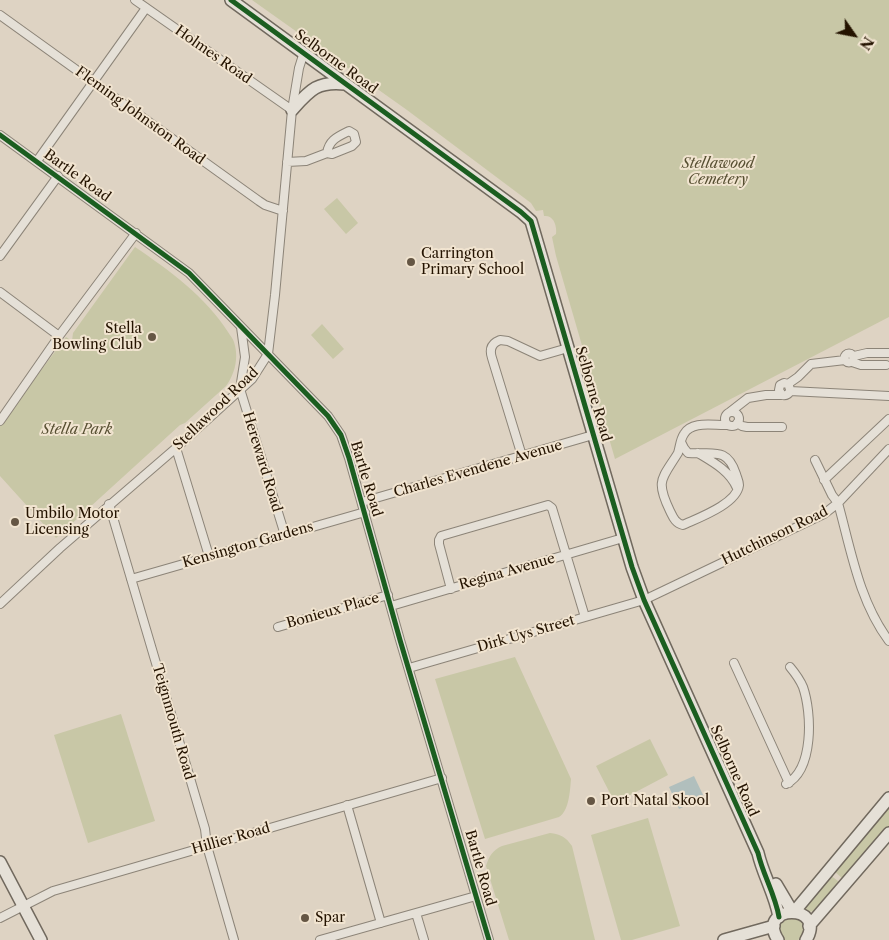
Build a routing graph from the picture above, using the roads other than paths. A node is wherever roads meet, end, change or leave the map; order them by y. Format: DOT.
graph roads {
  1 [pos="135,0"];
  2 [pos="231,0"];
  3 [pos="146,8"];
  4 [pos="0,15"];
  5 [pos="304,52"];
  6 [pos="93,82"];
  7 [pos="347,84"];
  8 [pos="292,110"];
  9 [pos="0,135"];
  10 [pos="327,153"];
  11 [pos="37,161"];
  12 [pos="287,162"];
  13 [pos="58,176"];
  14 [pos="283,211"];
  15 [pos="136,234"];
  16 [pos="0,256"];
  17 [pos="0,292"];
  18 [pos="241,327"];
  19 [pos="59,336"];
  20 [pos="568,348"];
  21 [pos="889,352"];
  22 [pos="268,354"];
  23 [pos="850,359"];
  24 [pos="886,365"];
  25 [pos="787,388"];
  26 [pos="240,389"];
  27 [pos="766,395"];
  28 [pos="889,396"];
  29 [pos="739,406"];
  30 [pos="728,413"];
  31 [pos="889,419"];
  32 [pos="0,420"];
  33 [pos="734,421"];
  34 [pos="714,424"];
  35 [pos="782,427"];
  36 [pos="593,435"];
  37 [pos="681,442"];
  38 [pos="176,448"];
  39 [pos="889,449"];
  40 [pos="695,453"];
  41 [pos="522,456"];
  42 [pos="815,460"];
  43 [pos="672,461"];
  44 [pos="824,480"];
  45 [pos="738,490"];
  46 [pos="362,502"];
  47 [pos="838,503"];
  48 [pos="109,504"];
  49 [pos="365,512"];
  50 [pos="285,535"];
  51 [pos="623,538"];
  52 [pos="566,555"];
  53 [pos="210,556"];
  54 [pos="131,579"];
  55 [pos="451,589"];
  56 [pos="388,595"];
  57 [pos="644,600"];
  58 [pos="0,604"];
  59 [pos="391,606"];
  60 [pos="585,617"];
  61 [pos="278,627"];
  62 [pos="889,641"];
  63 [pos="734,663"];
  64 [pos="790,667"];
  65 [pos="409,668"];
  66 [pos="442,778"];
  67 [pos="889,798"];
  68 [pos="348,805"];
  69 [pos="889,833"];
  70 [pos="207,846"];
  71 [pos="758,853"];
  72 [pos="0,862"];
  73 [pos="476,896"];
  74 [pos="23,906"];
  75 [pos="793,911"];
  76 [pos="416,913"];
  77 [pos="0,918"];
  78 [pos="777,921"];
  79 [pos="381,923"];
  80 [pos="808,935"];
  81 [pos="41,940"];
  82 [pos="234,940"];
  83 [pos="320,940"];
  84 [pos="424,940"];
  85 [pos="489,940"];
  86 [pos="724,940"];
  87 [pos="778,940"];
  1 -- 3 [label="street, Holmes Road"];
  2 -- 5 [label="street, Selborne Road"];
  3 -- 6 [label="street"];
  3 -- 8 [label="street, Holmes Road"];
  4 -- 6 [label="street, Fleming Johnston Road"];
  5 -- 7 [label="street, Selborne Road"];
  5 -- 8 [label="street, Stellawood Road"];
  6 -- 11 [label="street"];
  6 -- 14 [label="street, Fleming Johnston Road"];
  7 -- 8 [label="street"];
  7 -- 20 [label="street, Selborne Road"];
  8 -- 12 [label="street, Stellawood Road"];
  9 -- 11 [label="street, Bartle Road"];
  10 -- 12 [label="street"];
  11 -- 13 [label="street, Bartle Road"];
  12 -- 14 [label="street, Stellawood Road"];
  13 -- 15 [label="street, Bartle Road"];
  13 -- 16 [label="street"];
  14 -- 22 [label="street, Stellawood Road"];
  15 -- 18 [label="street, Bartle Road"];
  15 -- 19 [label="street"];
  17 -- 19 [label="street"];
  18 -- 22 [label="street, Bartle Road"];
  18 -- 26 [label="street"];
  19 -- 32 [label="street"];
  20 -- 36 [label="street, Selborne Road"];
  20 -- 41 [label="street"];
  21 -- 23 [label="street"];
  22 -- 26 [label="street, Stellawood Road"];
  22 -- 46 [label="street, Bartle Road"];
  23 -- 24 [label="street"];
  23 -- 25 [label="street"];
  25 -- 27 [label="street"];
  25 -- 27 [label="street"];
  25 -- 28 [label="street"];
  26 -- 38 [label="street, Stellawood Road"];
  26 -- 50 [label="street, Hereward Road"];
  27 -- 29 [label="street"];
  29 -- 30 [label="street"];
  29 -- 33 [label="street"];
  30 -- 33 [label="street"];
  30 -- 33 [label="street"];
  30 -- 34 [label="street"];
  31 -- 44 [label="street"];
  33 -- 34 [label="street"];
  33 -- 35 [label="street"];
  34 -- 37 [label="street"];
  36 -- 41 [label="street, Charles Evendene Avenue"];
  36 -- 51 [label="street, Selborne Road"];
  37 -- 40 [label="street"];
  37 -- 43 [label="street"];
  38 -- 48 [label="street, Stellawood Road"];
  38 -- 53 [label="street"];
  39 -- 47 [label="street, Hutchinson Road"];
  40 -- 43 [label="street"];
  40 -- 45 [label="street"];
  40 -- 45 [label="street"];
  41 -- 46 [label="street, Charles Evendene Avenue"];
  42 -- 44 [label="street"];
  43 -- 45 [label="street"];
  44 -- 47 [label="street"];
  46 -- 49 [label="street, Bartle Road"];
  47 -- 57 [label="street, Hutchinson Road"];
  47 -- 62 [label="street"];
  48 -- 54 [label="street, Teignmouth Road"];
  48 -- 58 [label="street, Stellawood Road"];
  49 -- 50 [label="street, Kensington Gardens"];
  49 -- 56 [label="street, Bartle Road"];
  50 -- 53 [label="street, Kensington Gardens"];
  51 -- 52 [label="street, Regina Avenue"];
  51 -- 57 [label="street, Selborne Road"];
  52 -- 55 [label="street, Regina Avenue"];
  52 -- 55 [label="street"];
  52 -- 60 [label="street"];
  53 -- 54 [label="street, Kensington Gardens"];
  54 -- 70 [label="street, Teignmouth Road"];
  55 -- 59 [label="street, Regina Avenue"];
  56 -- 59 [label="street, Bartle Road"];
  56 -- 61 [label="street, Bonieux Place"];
  57 -- 60 [label="street, Dirk Uys Street"];
  57 -- 71 [label="street, Selborne Road"];
  59 -- 65 [label="street, Bartle Road"];
  60 -- 65 [label="street, Dirk Uys Street"];
  63 -- 64 [label="street"];
  65 -- 66 [label="street, Bartle Road"];
  66 -- 68 [label="street, Hillier Road"];
  66 -- 73 [label="street, Bartle Road"];
  67 -- 75 [label="street"];
  68 -- 70 [label="street, Hillier Road"];
  68 -- 79 [label="street"];
  69 -- 80 [label="street"];
  70 -- 74 [label="street, Hillier Road"];
  70 -- 82 [label="street, Teignmouth Road"];
  71 -- 75 [label="street, Selborne Road"];
  71 -- 78 [label="street, Selborne Road"];
  72 -- 74 [label="street"];
  73 -- 76 [label="street"];
  73 -- 85 [label="street, Bartle Road"];
  74 -- 77 [label="street, Hillier Road"];
  74 -- 81 [label="street"];
  75 -- 78 [label="street"];
  75 -- 80 [label="street, Selborne Road"];
  76 -- 79 [label="street"];
  76 -- 84 [label="street"];
  78 -- 86 [label="street"];
  78 -- 87 [label="street, Selborne Road"];
  79 -- 83 [label="street"];
}
